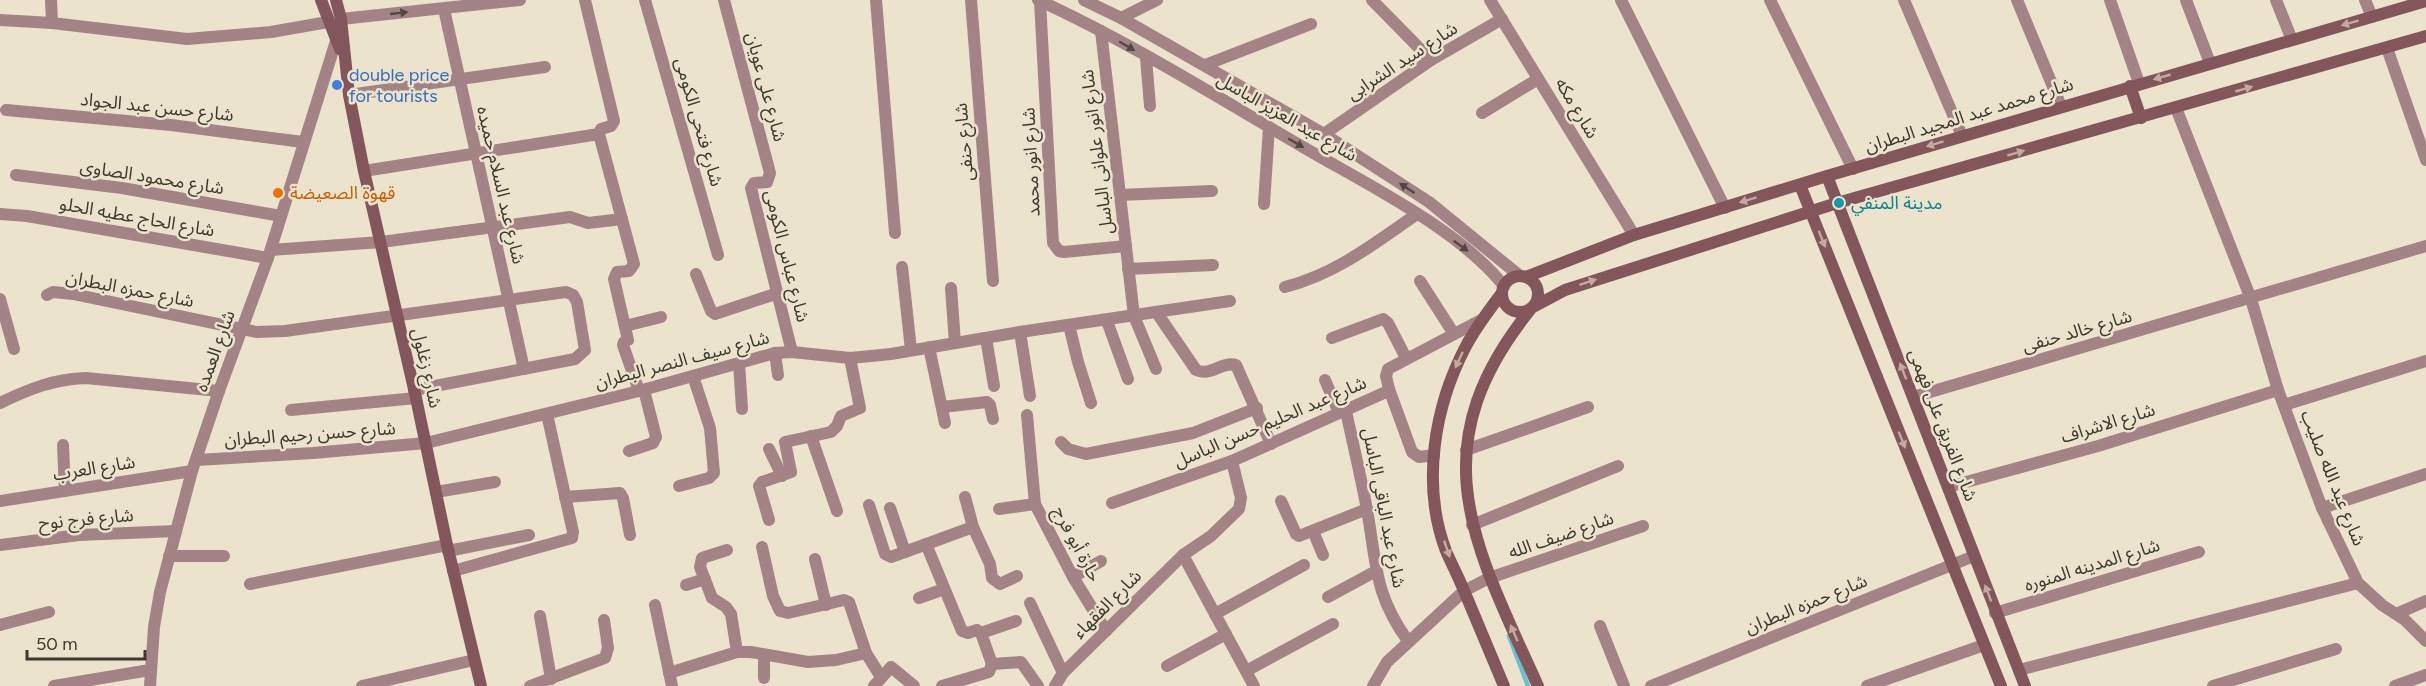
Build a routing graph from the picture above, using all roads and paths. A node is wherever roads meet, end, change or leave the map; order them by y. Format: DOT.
graph roads {
  1 [pos="51,0"];
  2 [pos="321,0"];
  3 [pos="336,0"];
  4 [pos="520,0"];
  5 [pos="585,0"];
  6 [pos="645,0"];
  7 [pos="724,0"];
  8 [pos="876,0"];
  9 [pos="971,0"];
  10 [pos="1039,0"];
  11 [pos="1084,0"];
  12 [pos="1157,0"];
  13 [pos="1372,0"];
  14 [pos="1490,0"];
  15 [pos="1621,0"];
  16 [pos="1770,0"];
  17 [pos="1904,0"];
  18 [pos="2017,0"];
  19 [pos="2110,0"];
  20 [pos="2186,0"];
  21 [pos="2276,0"];
  22 [pos="2365,0"];
  23 [pos="2426,1"];
  24 [pos="444,9"];
  25 [pos="1112,10"];
  26 [pos="2372,17"];
  27 [pos="341,19"];
  28 [pos="1502,19"];
  29 [pos="0,20"];
  30 [pos="328,22"];
  31 [pos="52,23"];
  32 [pos="1311,24"];
  33 [pos="1101,31"];
  34 [pos="2426,36"];
  35 [pos="339,39"];
  36 [pos="2292,40"];
  37 [pos="2387,48"];
  38 [pos="1146,57"];
  39 [pos="1431,60"];
  40 [pos="2210,63"];
  41 [pos="1204,65"];
  42 [pos="545,67"];
  43 [pos="1538,79"];
  44 [pos="460,80"];
  45 [pos="2134,85"];
  46 [pos="349,95"];
  47 [pos="1150,106"];
  48 [pos="2061,106"];
  49 [pos="2176,108"];
  50 [pos="6,110"];
  51 [pos="1482,113"];
  52 [pos="2140,118"];
  53 [pos="1269,127"];
  54 [pos="599,134"];
  55 [pos="1324,134"];
  56 [pos="1962,136"];
  57 [pos="303,142"];
  58 [pos="476,153"];
  59 [pos="2426,159"];
  60 [pos="1852,169"];
  61 [pos="364,171"];
  62 [pos="16,175"];
  63 [pos="1827,176"];
  64 [pos="767,182"];
  65 [pos="1800,185"];
  66 [pos="1212,191"];
  67 [pos="1120,195"];
  68 [pos="1837,202"];
  69 [pos="1264,204"];
  70 [pos="1725,208"];
  71 [pos="1810,211"];
  72 [pos="0,214"];
  73 [pos="1417,214"];
  74 [pos="281,216"];
  75 [pos="622,219"];
  76 [pos="492,226"];
  77 [pos="895,233"];
  78 [pos="1634,235"];
  79 [pos="381,242"];
  80 [pos="1126,246"];
  81 [pos="2426,246"];
  82 [pos="269,254"];
  83 [pos="718,255"];
  84 [pos="1213,265"];
  85 [pos="902,267"];
  86 [pos="1128,269"];
  87 [pos="696,274"];
  88 [pos="1523,276"];
  89 [pos="993,281"];
  90 [pos="1420,281"];
  91 [pos="1285,287"];
  92 [pos="951,288"];
  93 [pos="1503,289"];
  94 [pos="778,293"];
  95 [pos="46,295"];
  96 [pos="0,299"];
  97 [pos="2251,299"];
  98 [pos="509,300"];
  99 [pos="1230,301"];
  100 [pos="1532,308"];
  101 [pos="1157,313"];
  102 [pos="397,316"];
  103 [pos="1134,316"];
  104 [pos="662,317"];
  105 [pos="1481,320"];
  106 [pos="1107,321"];
  107 [pos="1069,324"];
  108 [pos="3,326"];
  109 [pos="625,326"];
  110 [pos="242,331"];
  111 [pos="1020,332"];
  112 [pos="1454,334"];
  113 [pos="986,338"];
  114 [pos="1332,338"];
  115 [pos="955,343"];
  116 [pos="929,347"];
  117 [pos="14,349"];
  118 [pos="911,350"];
  119 [pos="792,352"];
  120 [pos="776,353"];
  121 [pos="850,358"];
  122 [pos="1406,358"];
  123 [pos="2426,361"];
  124 [pos="739,363"];
  125 [pos="524,369"];
  126 [pos="1156,369"];
  127 [pos="778,375"];
  128 [pos="693,376"];
  129 [pos="1128,379"];
  130 [pos="1325,380"];
  131 [pos="994,386"];
  132 [pos="1389,389"];
  133 [pos="641,390"];
  134 [pos="2278,390"];
  135 [pos="219,391"];
  136 [pos="415,394"];
  137 [pos="1030,396"];
  138 [pos="1913,398"];
  139 [pos="0,403"];
  140 [pos="1090,403"];
  141 [pos="2284,405"];
  142 [pos="942,407"];
  143 [pos="1588,407"];
  144 [pos="1257,408"];
  145 [pos="742,409"];
  146 [pos="291,410"];
  147 [pos="1342,412"];
  148 [pos="547,414"];
  149 [pos="1027,415"];
  150 [pos="993,419"];
  151 [pos="945,423"];
  152 [pos="811,436"];
  153 [pos="426,442"];
  154 [pos="1061,442"];
  155 [pos="1271,444"];
  156 [pos="63,445"];
  157 [pos="769,449"];
  158 [pos="1466,450"];
  159 [pos="629,451"];
  160 [pos="1434,455"];
  161 [pos="1232,461"];
  162 [pos="195,466"];
  163 [pos="1618,466"];
  164 [pos="2426,474"];
  165 [pos="782,476"];
  166 [pos="495,482"];
  167 [pos="679,486"];
  168 [pos="1948,487"];
  169 [pos="65,491"];
  170 [pos="436,492"];
  171 [pos="565,497"];
  172 [pos="964,497"];
  173 [pos="0,501"];
  174 [pos="1281,501"];
  175 [pos="1112,503"];
  176 [pos="1035,504"];
  177 [pos="869,506"];
  178 [pos="890,508"];
  179 [pos="2322,508"];
  180 [pos="999,509"];
  181 [pos="1367,509"];
  182 [pos="837,511"];
  183 [pos="769,520"];
  184 [pos="1472,525"];
  185 [pos="1643,526"];
  186 [pos="973,527"];
  187 [pos="176,531"];
  188 [pos="1313,531"];
  189 [pos="529,535"];
  190 [pos="630,535"];
  191 [pos="926,544"];
  192 [pos="0,545"];
  193 [pos="762,547"];
  194 [pos="447,548"];
  195 [pos="727,550"];
  196 [pos="905,552"];
  197 [pos="2199,552"];
  198 [pos="1183,555"];
  199 [pos="1323,555"];
  200 [pos="169,556"];
  201 [pos="224,556"];
  202 [pos="1974,556"];
  203 [pos="815,559"];
  204 [pos="1101,561"];
  205 [pos="1304,565"];
  206 [pos="1952,565"];
  207 [pos="453,571"];
  208 [pos="1376,571"];
  209 [pos="1017,576"];
  210 [pos="1073,577"];
  211 [pos="1490,578"];
  212 [pos="705,579"];
  213 [pos="2358,583"];
  214 [pos="250,584"];
  215 [pos="686,585"];
  216 [pos="944,589"];
  217 [pos="1464,591"];
  218 [pos="1328,597"];
  219 [pos="919,598"];
  220 [pos="2426,601"];
  221 [pos="1030,603"];
  222 [pos="655,605"];
  223 [pos="826,605"];
  224 [pos="49,612"];
  225 [pos="1995,612"];
  226 [pos="1215,614"];
  227 [pos="2396,614"];
  228 [pos="540,616"];
  229 [pos="604,620"];
  230 [pos="1016,621"];
  231 [pos="0,624"];
  232 [pos="1333,624"];
  233 [pos="1600,626"];
  234 [pos="1106,631"];
  235 [pos="981,633"];
  236 [pos="1226,634"];
  237 [pos="1408,641"];
  238 [pos="2426,641"];
  239 [pos="1984,645"];
  240 [pos="2336,649"];
  241 [pos="737,652"];
  242 [pos="866,653"];
  243 [pos="764,655"];
  244 [pos="474,660"];
  245 [pos="992,664"];
  246 [pos="1167,666"];
  247 [pos="150,670"];
  248 [pos="2019,670"];
  249 [pos="1246,671"];
  250 [pos="2426,675"];
  251 [pos="764,678"];
  252 [pos="551,679"];
  253 [pos="671,680"];
  254 [pos="1058,680"];
  255 [pos="877,682"];
  256 [pos="54,686"];
  257 [pos="150,686"];
  258 [pos="362,686"];
  259 [pos="481,686"];
  260 [pos="530,686"];
  261 [pos="914,686"];
  262 [pos="942,686"];
  263 [pos="1038,686"];
  264 [pos="1254,686"];
  265 [pos="1373,686"];
  266 [pos="1504,686"];
  267 [pos="1538,686"];
  268 [pos="1624,686"];
  269 [pos="1651,686"];
  270 [pos="1867,686"];
  271 [pos="2001,686"];
  272 [pos="2025,686"];
  273 [pos="2213,686"];
  274 [pos="2395,686"];
  1 -- 31 [label="street"];
  2 -- 30 [label="street, شارع زغلول"];
  3 -- 27 [label="street, شارع زغلول"];
  4 -- 24 [label="street"];
  5 -- 54 [label="street"];
  6 -- 83 [label="street, شارع فتحى الكومى"];
  7 -- 64 [label="street, شارع على عويان"];
  8 -- 77 [label="street"];
  9 -- 89 [label="street, شارع حنفى"];
  10 -- 33 [label="street, شارع عبد العزيز الباسل"];
  10 -- 80 [label="street, شارع انور محمد"];
  11 -- 25 [label="street, شارع عبد العزيز الباسل"];
  12 -- 25 [label="street"];
  13 -- 39 [label="street"];
  14 -- 28 [label="street, شارع مكه"];
  15 -- 70 [label="street"];
  16 -- 60 [label="street"];
  17 -- 56 [label="street"];
  18 -- 48 [label="street"];
  19 -- 45 [label="street"];
  20 -- 40 [label="street"];
  21 -- 36 [label="street"];
  22 -- 26 [label="street"];
  23 -- 26 [label="street, شارع محمد عبد المجيد البطران"];
  27 -- 24 [label="street, one-way"];
  24 -- 44 [label="street, شارع عبد السلام حميده"];
  25 -- 41 [label="street, شارع عبد العزيز الباسل"];
  26 -- 36 [label="street, شارع محمد عبد المجيد البطران, one-way"];
  27 -- 35 [label="street, شارع زغلول"];
  28 -- 39 [label="street, شارع سيد الشرابى"];
  28 -- 43 [label="street, شارع مكه"];
  29 -- 31 [label="street"];
  30 -- 31 [label="street"];
  30 -- 35 [label="street, شارع زغلول"];
  32 -- 41 [label="street"];
  33 -- 38 [label="street, شارع عبد العزيز الباسل, one-way"];
  33 -- 67 [label="street, شارع انور علوانى الباسل"];
  34 -- 37 [label="street"];
  35 -- 46 [label="street, شارع زغلول"];
  35 -- 57 [label="street, شارع العمده"];
  36 -- 40 [label="street, شارع محمد عبد المجيد البطران"];
  49 -- 37 [label="street, one-way"];
  37 -- 59 [label="street"];
  38 -- 47 [label="street"];
  38 -- 53 [label="street, شارع عبد العزيز الباسل"];
  39 -- 55 [label="street, شارع سيد الشرابى"];
  40 -- 45 [label="street, شارع محمد عبد المجيد البطران, one-way"];
  41 -- 55 [label="street, شارع عبد العزيز الباسل"];
  42 -- 44 [label="street"];
  43 -- 51 [label="street"];
  43 -- 78 [label="street, شارع مكه"];
  44 -- 46 [label="street"];
  44 -- 58 [label="street, شارع عبد السلام حميده"];
  45 -- 48 [label="street, شارع محمد عبد المجيد البطران"];
  45 -- 52 [label="street"];
  46 -- 61 [label="street, شارع زغلول"];
  48 -- 56 [label="street, شارع محمد عبد المجيد البطران"];
  49 -- 52 [label="street"];
  49 -- 97 [label="street, شارع عبد الله صليب"];
  50 -- 57 [label="street, شارع حسن عبد الجواد"];
  68 -- 52 [label="street, one-way"];
  53 -- 69 [label="street"];
  53 -- 73 [label="street, شارع عبد العزيز الباسل, one-way"];
  54 -- 58 [label="street"];
  54 -- 75 [label="street"];
  88 -- 55 [label="street, شارع عبد العزيز الباسل, one-way"];
  56 -- 60 [label="street, شارع محمد عبد المجيد البطران, one-way"];
  57 -- 74 [label="street, شارع العمده"];
  58 -- 61 [label="street"];
  58 -- 76 [label="street, شارع عبد السلام حميده"];
  60 -- 63 [label="street, شارع محمد عبد المجيد البطران"];
  61 -- 79 [label="street, شارع زغلول"];
  62 -- 74 [label="street, شارع محمود الصاوى"];
  63 -- 65 [label="street, شارع محمد عبد المجيد البطران"];
  63 -- 68 [label="street, شارع الفريق على فهمى"];
  64 -- 94 [label="street, شارع عباس الكومى"];
  65 -- 70 [label="street, شارع محمد عبد المجيد البطران, one-way"];
  65 -- 71 [label="street"];
  66 -- 67 [label="street"];
  67 -- 80 [label="street, شارع انور علوانى الباسل"];
  68 -- 71 [label="street"];
  138 -- 68 [label="street, شارع الفريق على فهمى, one-way"];
  70 -- 78 [label="street, شارع محمد عبد المجيد البطران"];
  100 -- 71 [label="street, one-way"];
  71 -- 206 [label="street, one-way"];
  72 -- 82 [label="street, شارع الحاج عطيه الحلو"];
  73 -- 91 [label="street"];
  73 -- 93 [label="street, شارع عبد العزيز الباسل, one-way"];
  74 -- 82 [label="street, شارع العمده"];
  75 -- 76 [label="street, شارع الحاج عطيه الحلو"];
  75 -- 109 [label="street"];
  76 -- 79 [label="street, شارع الحاج عطيه الحلو"];
  76 -- 98 [label="street, شارع عبد السلام حميده"];
  78 -- 88 [label="street, شارع محمد عبد المجيد البطران"];
  79 -- 82 [label="street, شارع الحاج عطيه الحلو"];
  79 -- 102 [label="street, شارع زغلول"];
  80 -- 86 [label="street, شارع انور علوانى الباسل"];
  81 -- 97 [label="street, شارع خالد حنفى"];
  82 -- 110 [label="street, شارع العمده"];
  84 -- 86 [label="street"];
  85 -- 118 [label="street"];
  86 -- 103 [label="street, شارع انور علوانى الباسل"];
  87 -- 94 [label="street"];
  88 -- 93 [label="street"];
  88 -- 100 [label="street"];
  90 -- 112 [label="street"];
  92 -- 115 [label="street"];
  93 -- 100 [label="street"];
  93 -- 105 [label="street"];
  94 -- 119 [label="street, شارع عباس الكومى"];
  95 -- 110 [label="street, شارع حمزه البطران"];
  96 -- 108 [label="street"];
  97 -- 134 [label="street, شارع عبد الله صليب"];
  97 -- 138 [label="street, شارع خالد حنفى"];
  98 -- 102 [label="street, شارع حمزه البطران"];
  98 -- 125 [label="street, شارع عبد السلام حميده"];
  98 -- 125 [label="street, شارع حمزه البطران"];
  99 -- 101 [label="street, شارع سيف النصر البطران"];
  100 -- 158 [label="street"];
  101 -- 103 [label="street, شارع سيف النصر البطران"];
  101 -- 144 [label="street"];
  102 -- 110 [label="street, شارع حمزه البطران"];
  102 -- 136 [label="street, شارع زغلول"];
  103 -- 106 [label="street, شارع سيف النصر البطران"];
  103 -- 126 [label="street, شارع انور علوانى الباسل"];
  104 -- 109 [label="street"];
  105 -- 112 [label="street, شارع عبد الحليم حسن الباسل"];
  105 -- 160 [label="street, one-way"];
  106 -- 107 [label="street, شارع سيف النصر البطران"];
  106 -- 129 [label="street"];
  107 -- 111 [label="street, شارع سيف النصر البطران"];
  107 -- 140 [label="street"];
  108 -- 117 [label="street"];
  109 -- 133 [label="street"];
  110 -- 135 [label="street, شارع العمده"];
  111 -- 113 [label="street, شارع سيف النصر البطران"];
  111 -- 137 [label="street"];
  112 -- 122 [label="street, شارع عبد الحليم حسن الباسل"];
  113 -- 115 [label="street, شارع سيف النصر البطران"];
  113 -- 131 [label="street"];
  114 -- 122 [label="street"];
  115 -- 116 [label="street, شارع سيف النصر البطران"];
  116 -- 118 [label="street, شارع سيف النصر البطران"];
  116 -- 142 [label="street"];
  118 -- 121 [label="street, شارع سيف النصر البطران"];
  119 -- 120 [label="street, شارع سيف النصر البطران"];
  119 -- 121 [label="street, شارع سيف النصر البطران"];
  120 -- 124 [label="street, شارع سيف النصر البطران"];
  120 -- 127 [label="street"];
  121 -- 152 [label="street"];
  122 -- 132 [label="street, شارع عبد الحليم حسن الباسل"];
  123 -- 141 [label="street"];
  124 -- 128 [label="street, شارع سيف النصر البطران"];
  124 -- 145 [label="street"];
  125 -- 136 [label="street"];
  128 -- 133 [label="street, شارع سيف النصر البطران"];
  128 -- 167 [label="street"];
  130 -- 147 [label="street, شارع عبد الباقى الباسل"];
  132 -- 147 [label="street, شارع عبد الحليم حسن الباسل"];
  132 -- 160 [label="street"];
  133 -- 148 [label="street, شارع سيف النصر البطران"];
  133 -- 159 [label="street"];
  134 -- 141 [label="street, شارع عبد الله صليب"];
  134 -- 168 [label="street, شارع الاشراف"];
  135 -- 139 [label="street"];
  135 -- 162 [label="street, شارع العمده"];
  136 -- 146 [label="street"];
  136 -- 153 [label="street, شارع زغلول"];
  138 -- 168 [label="street, شارع الفريق على فهمى"];
  141 -- 179 [label="street, شارع عبد الله صليب"];
  142 -- 150 [label="street"];
  142 -- 151 [label="street"];
  143 -- 158 [label="street"];
  144 -- 154 [label="street"];
  144 -- 155 [label="street"];
  147 -- 155 [label="street, شارع عبد الحليم حسن الباسل"];
  147 -- 181 [label="street, شارع عبد الباقى الباسل"];
  148 -- 153 [label="street, شارع سيف النصر البطران"];
  148 -- 171 [label="street"];
  149 -- 176 [label="street, حارة أبو فرج"];
  152 -- 165 [label="street"];
  152 -- 182 [label="street"];
  153 -- 162 [label="street, شارع حسن رحيم البطران"];
  153 -- 170 [label="street, شارع زغلول"];
  155 -- 161 [label="street, شارع عبد الحليم حسن الباسل"];
  156 -- 169 [label="street"];
  157 -- 165 [label="street"];
  158 -- 184 [label="street"];
  160 -- 217 [label="street, one-way"];
  161 -- 175 [label="street, شارع عبد الحليم حسن الباسل"];
  161 -- 198 [label="street, شارع الفقهاء"];
  162 -- 169 [label="street, شارع العرب"];
  162 -- 187 [label="street, شارع العمده"];
  163 -- 184 [label="street"];
  164 -- 179 [label="street"];
  165 -- 183 [label="street"];
  166 -- 170 [label="street"];
  168 -- 202 [label="street, شارع الفريق على فهمى"];
  169 -- 173 [label="street, شارع العرب"];
  170 -- 194 [label="street, شارع زغلول"];
  171 -- 190 [label="street"];
  171 -- 207 [label="street"];
  172 -- 186 [label="street"];
  174 -- 188 [label="street"];
  176 -- 180 [label="street, حارة أبو فرج"];
  176 -- 210 [label="street, حارة أبو فرج"];
  177 -- 196 [label="street"];
  178 -- 196 [label="street"];
  179 -- 213 [label="street, شارع عبد الله صليب"];
  181 -- 188 [label="street"];
  181 -- 208 [label="street, شارع عبد الباقى الباسل"];
  184 -- 211 [label="street"];
  185 -- 211 [label="street, شارع ضيف الله"];
  186 -- 191 [label="street"];
  186 -- 209 [label="street"];
  187 -- 192 [label="street, شارع فرج نوح"];
  187 -- 200 [label="street, شارع العمده"];
  188 -- 199 [label="street"];
  189 -- 194 [label="street"];
  191 -- 196 [label="street"];
  191 -- 216 [label="street"];
  193 -- 223 [label="street"];
  194 -- 207 [label="street, شارع زغلول"];
  194 -- 214 [label="street"];
  195 -- 212 [label="street"];
  197 -- 225 [label="street, شارع المدينه المنوره"];
  198 -- 226 [label="street"];
  198 -- 234 [label="street, شارع الفقهاء"];
  200 -- 201 [label="street"];
  200 -- 247 [label="street, شارع العمده"];
  202 -- 206 [label="street, شارع حمزه البطران"];
  225 -- 202 [label="street, شارع الفريق على فهمى, one-way"];
  203 -- 223 [label="street"];
  204 -- 210 [label="street"];
  205 -- 226 [label="street"];
  206 -- 239 [label="street"];
  206 -- 269 [label="street, شارع حمزه البطران"];
  207 -- 244 [label="street, شارع زغلول"];
  208 -- 218 [label="street"];
  208 -- 237 [label="street, شارع عبد الباقى الباسل"];
  210 -- 234 [label="street, حارة أبو فرج"];
  211 -- 217 [label="street, شارع ضيف الله"];
  267 -- 211 [label="street, one-way"];
  212 -- 215 [label="street"];
  212 -- 241 [label="street"];
  213 -- 227 [label="street, شارع عبد الله صليب"];
  213 -- 248 [label="street"];
  216 -- 219 [label="street"];
  216 -- 235 [label="street"];
  217 -- 237 [label="street, شارع ضيف الله"];
  217 -- 266 [label="street"];
  220 -- 227 [label="street"];
  221 -- 254 [label="street"];
  222 -- 253 [label="street"];
  223 -- 242 [label="street"];
  224 -- 231 [label="street"];
  225 -- 248 [label="street, شارع الفريق على فهمى"];
  226 -- 236 [label="street"];
  227 -- 238 [label="street, شارع عبد الله صليب"];
  228 -- 252 [label="street"];
  229 -- 252 [label="street"];
  230 -- 235 [label="street"];
  232 -- 249 [label="street"];
  233 -- 268 [label="street"];
  234 -- 254 [label="street, شارع الفقهاء"];
  235 -- 245 [label="street"];
  236 -- 246 [label="street"];
  236 -- 249 [label="street"];
  237 -- 265 [label="street, شارع ضيف الله"];
  239 -- 270 [label="street"];
  239 -- 271 [label="street"];
  240 -- 273 [label="street"];
  241 -- 243 [label="street"];
  241 -- 253 [label="street"];
  242 -- 243 [label="street"];
  242 -- 255 [label="street"];
  243 -- 251 [label="street"];
  244 -- 258 [label="street"];
  244 -- 259 [label="street, شارع زغلول"];
  245 -- 262 [label="street"];
  245 -- 263 [label="street"];
  247 -- 256 [label="street"];
  247 -- 257 [label="street, شارع العمده"];
  248 -- 272 [label="street, شارع الفريق على فهمى"];
  249 -- 264 [label="street"];
  250 -- 274 [label="street"];
  252 -- 260 [label="street"];
  255 -- 261 [label="street"];
}
